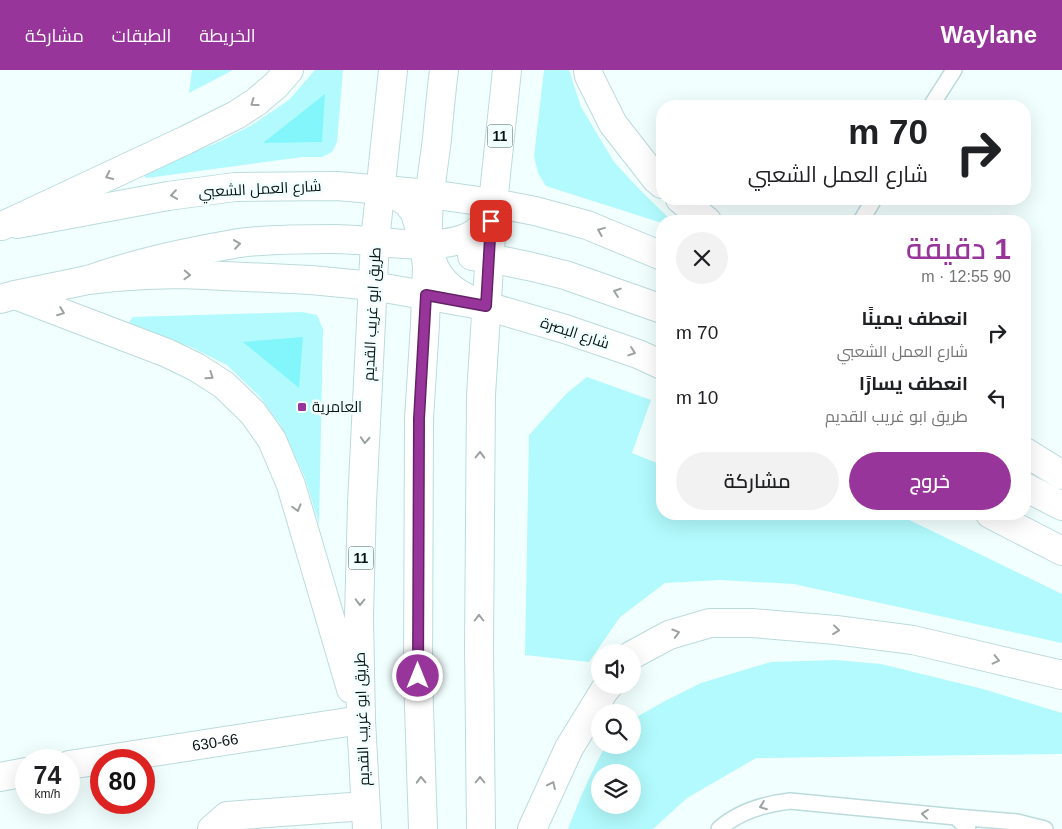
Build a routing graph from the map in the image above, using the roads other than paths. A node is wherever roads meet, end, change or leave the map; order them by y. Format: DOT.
graph roads {
  1 [pos="289,70"];
  2 [pos="393,70"];
  3 [pos="444,70"];
  4 [pos="507,70"];
  5 [pos="588,70"];
  6 [pos="954,70"];
  7 [pos="936,100"];
  8 [pos="656,179"];
  9 [pos="380,190"];
  10 [pos="430,194"];
  11 [pos="493,203"];
  12 [pos="687,205"];
  13 [pos="700,215"];
  14 [pos="1,227"];
  15 [pos="375,241"];
  16 [pos="427,250"];
  17 [pos="656,254"];
  18 [pos="489,258"];
  19 [pos="88,280"];
  20 [pos="373,286"];
  21 [pos="426,295"];
  22 [pos="8,297"];
  23 [pos="486,306"];
  24 [pos="656,307"];
  25 [pos="656,362"];
  26 [pos="1031,456"];
  27 [pos="1062,475"];
  28 [pos="1031,490"];
  29 [pos="1062,506"];
  30 [pos="1002,520"];
  31 [pos="1062,551"];
  32 [pos="641,650"];
  33 [pos="1062,675"];
  34 [pos="602,694"];
  35 [pos="361,720"];
  36 [pos="80,763"];
  37 [pos="366,817"];
  38 [pos="956,817"];
  39 [pos="212,829"];
  40 [pos="423,829"];
  41 [pos="480,829"];
  42 [pos="532,829"];
  43 [pos="719,829"];
  44 [pos="968,829"];
  45 [pos="982,829"];
  46 [pos="1045,829"];
  1 -- 14 [label="main road, one-way"];
  2 -- 9 [label="main road, طريق ابو غريب القديم / 11"];
  3 -- 10 [label="main road"];
  4 -- 11 [label="main road, 11"];
  5 -- 8 [label="main road"];
  6 -- 7 [label="lane"];
  9 -- 10 [label="main road, شارع العمل الشعبي"];
  9 -- 14 [label="main road, شارع العمل الشعبي, one-way"];
  9 -- 15 [label="main road, طريق ابو غريب القديم / 11"];
  9 -- 16 [label="main road"];
  10 -- 11 [label="main road, شارع العمل الشعبي"];
  10 -- 16 [label="main road"];
  11 -- 16 [label="main road"];
  17 -- 11 [label="main road, one-way"];
  11 -- 18 [label="main road, 11"];
  12 -- 13 [label="main road"];
  15 -- 16 [label="main road"];
  19 -- 15 [label="main road, one-way"];
  15 -- 20 [label="main road, طريق ابو غريب القديم / 11"];
  16 -- 18 [label="main road"];
  16 -- 20 [label="main road"];
  16 -- 21 [label="main road"];
  16 -- 23 [label="main road"];
  18 -- 23 [label="main road, 11"];
  24 -- 18 [label="main road, one-way"];
  19 -- 20 [label="main road, one-way"];
  19 -- 22 [label="main road"];
  20 -- 21 [label="main road"];
  20 -- 35 [label="main road, طريق ابو غريب القديم / 11, one-way"];
  21 -- 23 [label="main road"];
  40 -- 21 [label="main road, one-way"];
  22 -- 35 [label="main road, one-way"];
  23 -- 25 [label="main road, شارع البصرة, one-way"];
  41 -- 23 [label="main road, 11, one-way"];
  26 -- 27 [label="main road"];
  28 -- 29 [label="main road"];
  30 -- 31 [label="main road"];
  32 -- 33 [label="main road, one-way"];
  42 -- 34 [label="main road, one-way"];
  35 -- 36 [label="main road, 630-66"];
  35 -- 37 [label="main road, طريق ابو غريب القديم / 11"];
  37 -- 39 [label="main road"];
  38 -- 43 [label="lane, one-way"];
  38 -- 44 [label="lane"];
  38 -- 45 [label="lane"];
  38 -- 46 [label="lane"];
}
